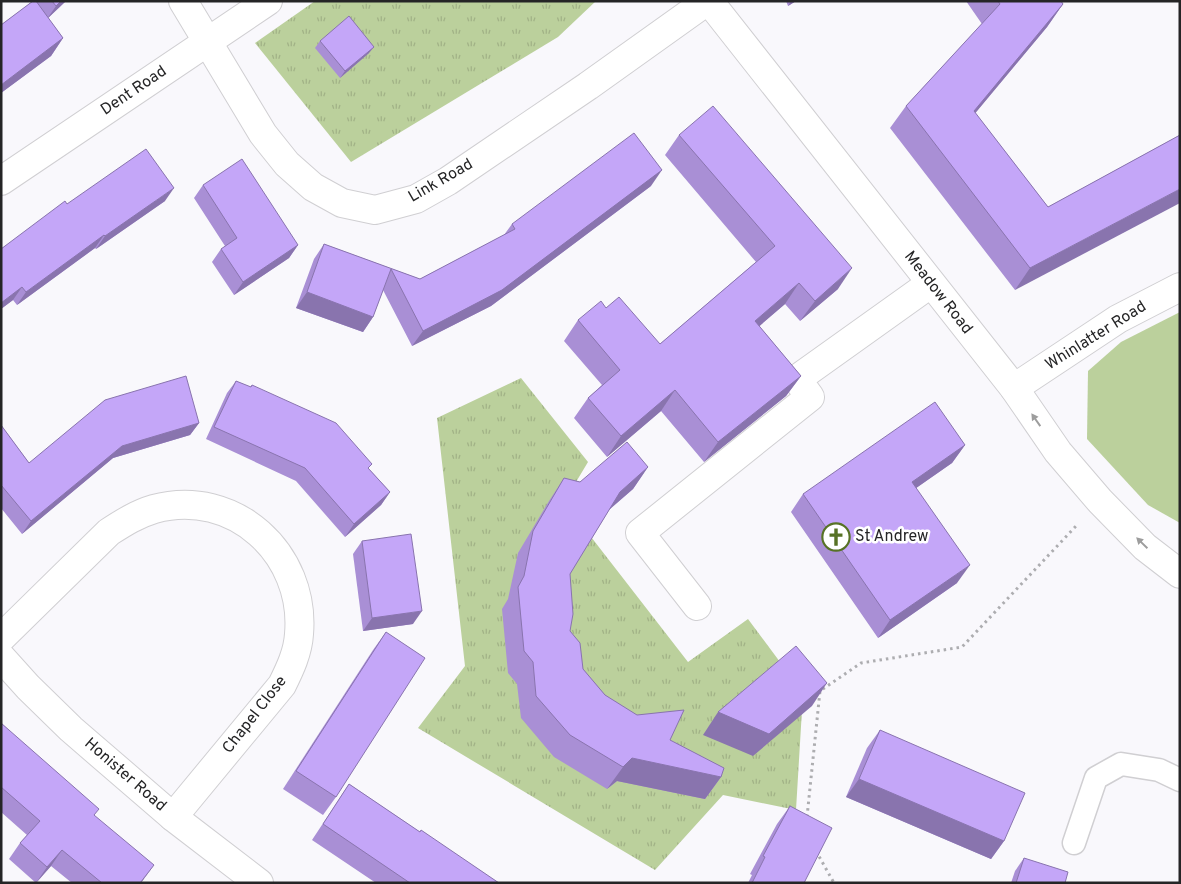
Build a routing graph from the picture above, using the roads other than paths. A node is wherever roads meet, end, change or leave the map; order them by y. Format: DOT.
graph roads {
  1 [pos="183,1"];
  2 [pos="268,1"];
  3 [pos="708,1"];
  4 [pos="208,41"];
  5 [pos="1,181"];
  6 [pos="930,284"];
  7 [pos="1180,287"];
  8 [pos="1014,388"];
  9 [pos="1180,574"];
  10 [pos="697,606"];
  11 [pos="1,638"];
  12 [pos="1,657"];
  13 [pos="1180,780"];
  14 [pos="173,817"];
  15 [pos="1074,842"];
  16 [pos="258,883"];
  1 -- 4 [label="street, Link Road"];
  2 -- 4 [label="street, Dent Road"];
  3 -- 4 [label="street, Link Road"];
  3 -- 6 [label="street, Meadow Road"];
  4 -- 5 [label="street, Dent Road"];
  6 -- 8 [label="street, Meadow Road"];
  6 -- 10 [label="street"];
  7 -- 8 [label="street, Whinlatter Road"];
  9 -- 8 [label="street, Meadow Road, one-way"];
  11 -- 14 [label="street, Chapel Close"];
  12 -- 14 [label="street, Honister Road"];
  13 -- 15 [label="lane"];
  14 -- 16 [label="street, Honister Road"];
}
